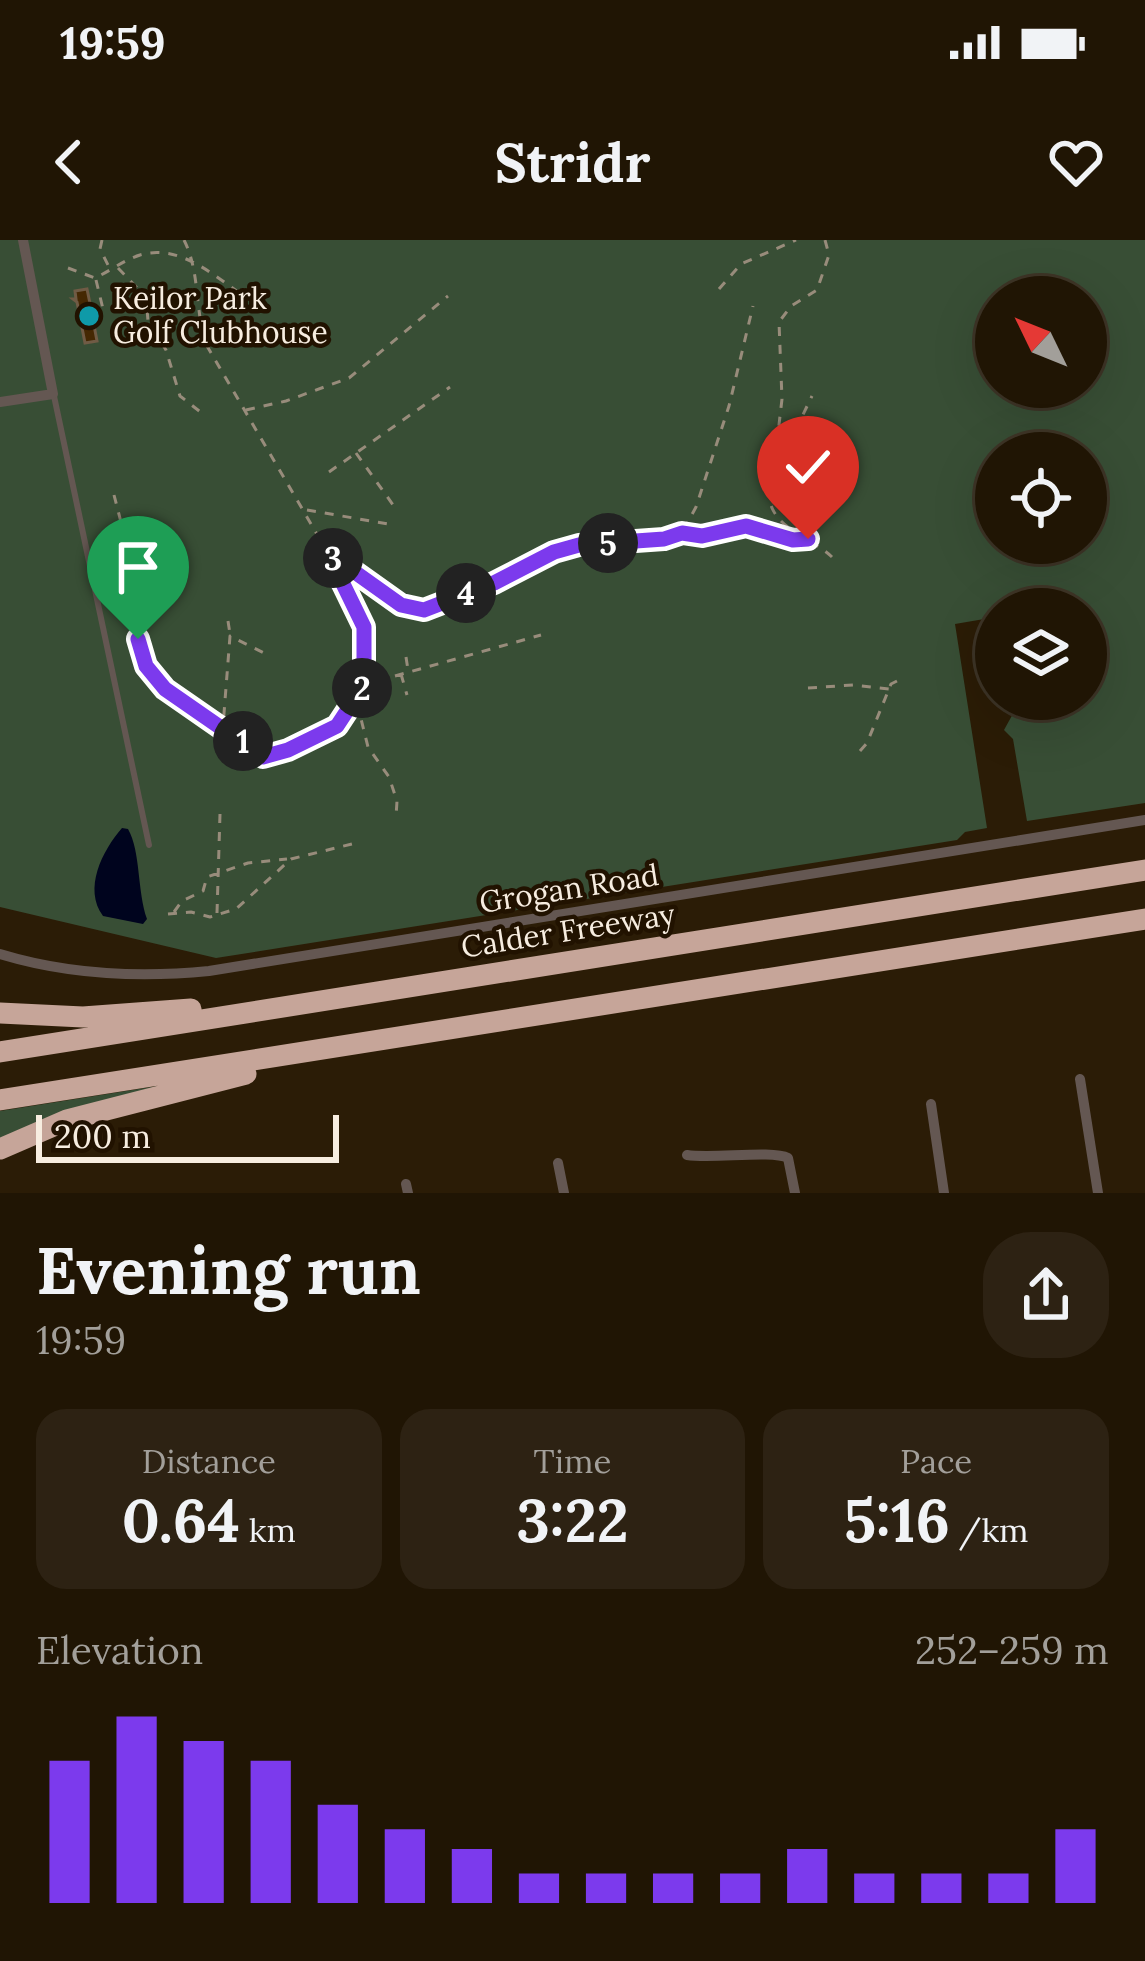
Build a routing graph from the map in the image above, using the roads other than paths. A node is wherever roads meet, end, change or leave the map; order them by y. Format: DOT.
graph roads {
  1 [pos="22,240"];
  2 [pos="53,394"];
  3 [pos="0,402"];
  4 [pos="1145,820"];
  5 [pos="148,845"];
  6 [pos="1145,870"];
  7 [pos="1145,919"];
  8 [pos="655,948"];
  9 [pos="0,954"];
  10 [pos="0,1013"];
  11 [pos="428,1032"];
  12 [pos="0,1052"];
  13 [pos="1080,1079"];
  14 [pos="0,1100"];
  15 [pos="931,1104"];
  16 [pos="0,1149"];
  17 [pos="687,1155"];
  18 [pos="558,1163"];
  19 [pos="564,1193"];
  20 [pos="795,1193"];
  21 [pos="944,1193"];
  22 [pos="1098,1193"];
  1 -- 2 [label="street"];
  2 -- 3 [label="street"];
  2 -- 5 [label="lane"];
  4 -- 9 [label="street, Grogan Road"];
  6 -- 8 [label="highway, Calder Freeway"];
  7 -- 11 [label="highway"];
  8 -- 10 [label="highway"];
  8 -- 12 [label="highway, Calder Freeway"];
  11 -- 14 [label="highway"];
  11 -- 16 [label="highway"];
  13 -- 22 [label="street"];
  15 -- 21 [label="street"];
  17 -- 20 [label="street"];
  18 -- 19 [label="street"];
}
